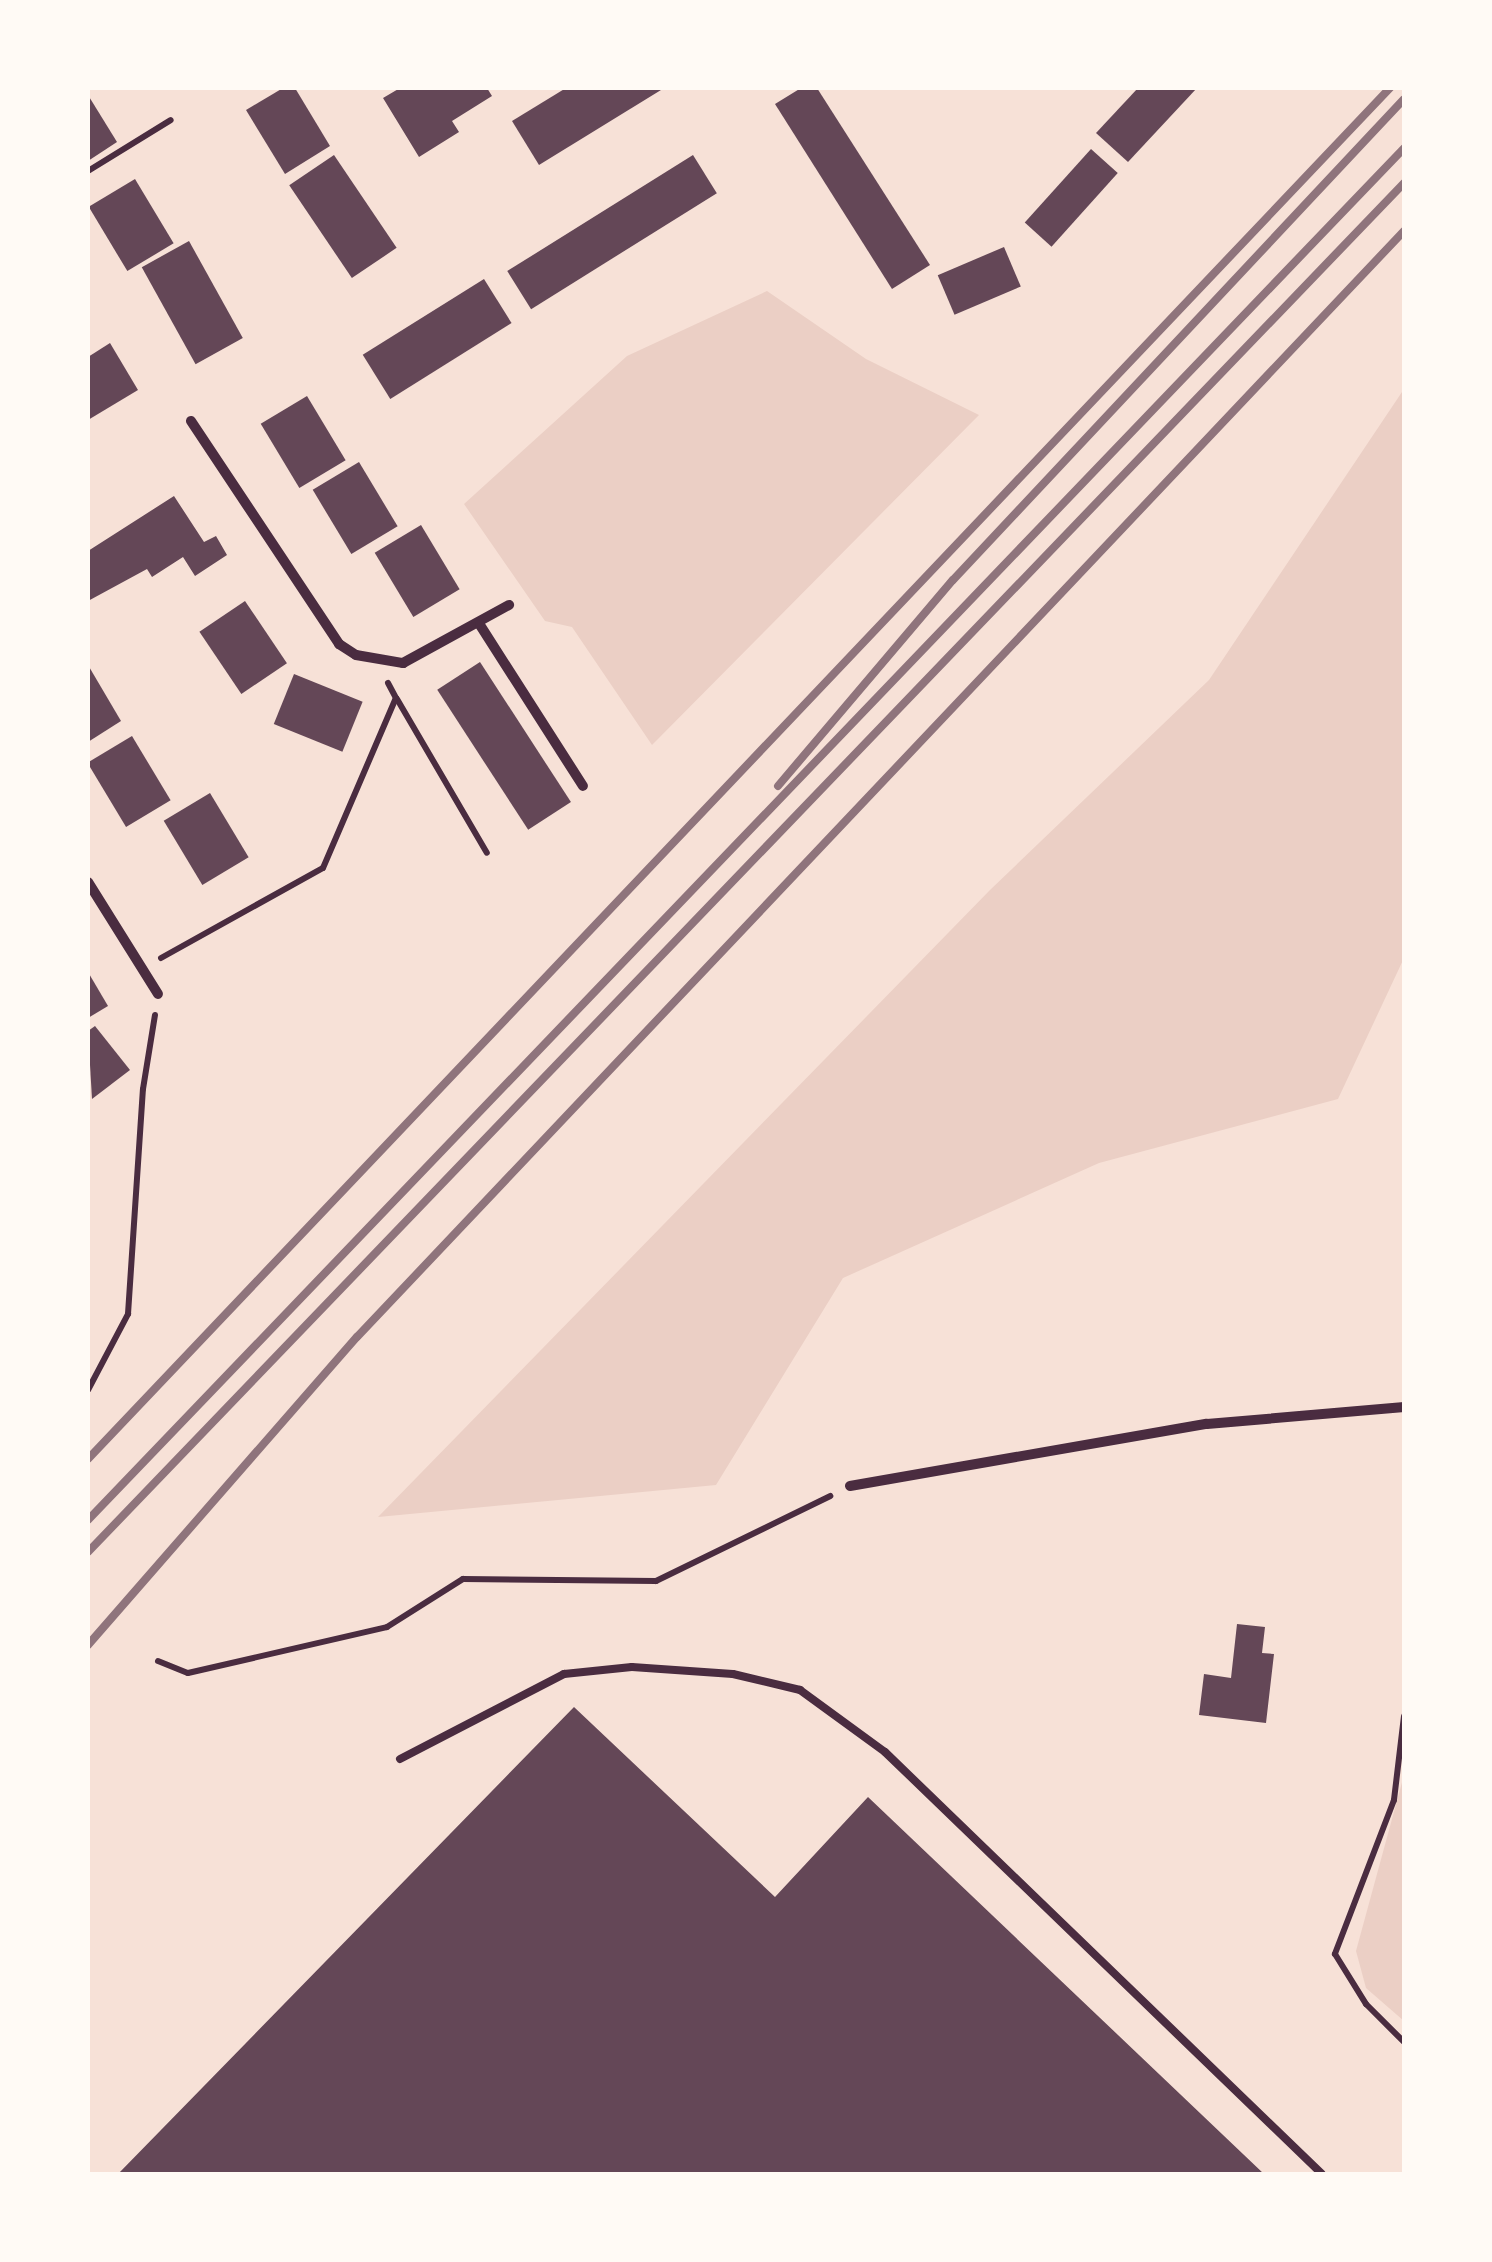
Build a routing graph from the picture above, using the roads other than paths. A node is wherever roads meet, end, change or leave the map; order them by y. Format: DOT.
graph roads {
  1 [pos="191,421"];
  2 [pos="509,605"];
  3 [pos="480,625"];
  4 [pos="583,786"];
  5 [pos="88,882"];
  6 [pos="158,994"];
  7 [pos="1404,1407"];
  8 [pos="850,1486"];
  9 [pos="400,1759"];
  10 [pos="1322,2174"];
  1 -- 3 [label="street"];
  2 -- 3 [label="street"];
  3 -- 4 [label="street"];
  5 -- 6 [label="street"];
  7 -- 8 [label="street"];
  9 -- 10 [label="lane"];
}
